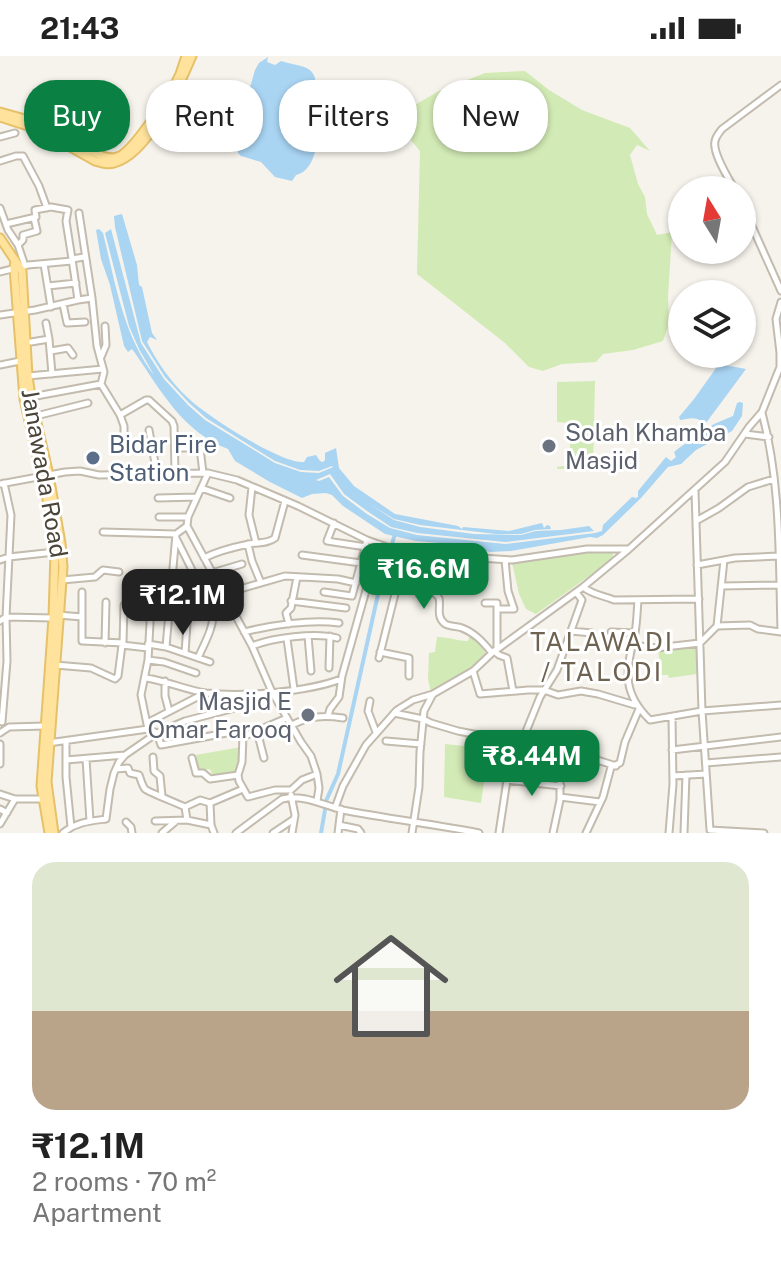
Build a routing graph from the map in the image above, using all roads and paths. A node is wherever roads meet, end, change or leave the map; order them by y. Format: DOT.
graph roads {
  1 [pos="186,56"];
  2 [pos="192,56"];
  3 [pos="781,85"];
  4 [pos="0,115"];
  5 [pos="15,133"];
  6 [pos="0,137"];
  7 [pos="141,139"];
  8 [pos="0,161"];
  9 [pos="728,176"];
  10 [pos="0,208"];
  11 [pos="47,208"];
  12 [pos="79,213"];
  13 [pos="34,218"];
  14 [pos="6,224"];
  15 [pos="756,235"];
  16 [pos="0,238"];
  17 [pos="18,245"];
  18 [pos="84,257"];
  19 [pos="72,260"];
  20 [pos="44,264"];
  21 [pos="20,267"];
  22 [pos="0,272"];
  23 [pos="76,283"];
  24 [pos="48,286"];
  25 [pos="781,291"];
  26 [pos="92,298"];
  27 [pos="78,300"];
  28 [pos="781,302"];
  29 [pos="63,304"];
  30 [pos="51,307"];
  31 [pos="22,312"];
  32 [pos="0,315"];
  33 [pos="85,322"];
  34 [pos="46,323"];
  35 [pos="105,326"];
  36 [pos="49,339"];
  37 [pos="31,342"];
  38 [pos="780,342"];
  39 [pos="51,351"];
  40 [pos="73,355"];
  41 [pos="101,358"];
  42 [pos="20,361"];
  43 [pos="0,365"];
  44 [pos="103,369"];
  45 [pos="52,374"];
  46 [pos="28,376"];
  47 [pos="101,384"];
  48 [pos="31,397"];
  49 [pos="88,403"];
  50 [pos="762,412"];
  51 [pos="120,415"];
  52 [pos="35,416"];
  53 [pos="149,430"];
  54 [pos="745,434"];
  55 [pos="769,437"];
  56 [pos="124,438"];
  57 [pos="175,448"];
  58 [pos="205,473"];
  59 [pos="781,473"];
  60 [pos="157,474"];
  61 [pos="175,474"];
  62 [pos="45,475"];
  63 [pos="776,480"];
  64 [pos="2,484"];
  65 [pos="252,487"];
  66 [pos="201,488"];
  67 [pos="695,491"];
  68 [pos="197,497"];
  69 [pos="158,498"];
  70 [pos="230,498"];
  71 [pos="285,501"];
  72 [pos="159,517"];
  73 [pos="188,517"];
  74 [pos="696,521"];
  75 [pos="11,522"];
  76 [pos="334,523"];
  77 [pos="0,524"];
  78 [pos="187,526"];
  79 [pos="103,532"];
  80 [pos="176,536"];
  81 [pos="256,543"];
  82 [pos="366,543"];
  83 [pos="248,544"];
  84 [pos="379,544"];
  85 [pos="629,549"];
  86 [pos="403,551"];
  87 [pos="55,552"];
  88 [pos="779,554"];
  89 [pos="302,555"];
  90 [pos="9,557"];
  91 [pos="204,558"];
  92 [pos="469,558"];
  93 [pos="0,560"];
  94 [pos="505,560"];
  95 [pos="724,560"];
  96 [pos="361,563"];
  97 [pos="242,564"];
  98 [pos="697,565"];
  99 [pos="406,570"];
  100 [pos="119,572"];
  101 [pos="212,573"];
  102 [pos="297,577"];
  103 [pos="62,580"];
  104 [pos="780,581"];
  105 [pos="261,583"];
  106 [pos="356,583"];
  107 [pos="152,586"];
  108 [pos="721,586"];
  109 [pos="583,587"];
  110 [pos="82,592"];
  111 [pos="324,592"];
  112 [pos="576,592"];
  113 [pos="223,594"];
  114 [pos="335,594"];
  115 [pos="699,599"];
  116 [pos="638,600"];
  117 [pos="291,601"];
  118 [pos="106,602"];
  119 [pos="485,603"];
  120 [pos="124,605"];
  121 [pos="332,607"];
  122 [pos="346,608"];
  123 [pos="188,609"];
  124 [pos="497,609"];
  125 [pos="55,616"];
  126 [pos="6,617"];
  127 [pos="82,617"];
  128 [pos="0,621"];
  129 [pos="339,623"];
  130 [pos="289,624"];
  131 [pos="717,626"];
  132 [pos="571,631"];
  133 [pos="244,632"];
  134 [pos="611,632"];
  135 [pos="781,632"];
  136 [pos="592,633"];
  137 [pos="635,633"];
  138 [pos="308,636"];
  139 [pos="287,639"];
  140 [pos="105,643"];
  141 [pos="700,643"];
  142 [pos="122,644"];
  143 [pos="631,645"];
  144 [pos="148,646"];
  145 [pos="252,646"];
  146 [pos="166,647"];
  147 [pos="494,651"];
  148 [pos="185,653"];
  149 [pos="198,658"];
  150 [pos="148,660"];
  151 [pos="7,661"];
  152 [pos="210,662"];
  153 [pos="55,665"];
  154 [pos="0,666"];
  155 [pos="329,668"];
  156 [pos="311,671"];
  157 [pos="473,671"];
  158 [pos="196,673"];
  159 [pos="409,676"];
  160 [pos="145,678"];
  161 [pos="341,679"];
  162 [pos="165,681"];
  163 [pos="294,689"];
  164 [pos="544,690"];
  165 [pos="513,691"];
  166 [pos="272,692"];
  167 [pos="205,693"];
  168 [pos="433,694"];
  169 [pos="370,701"];
  170 [pos="250,704"];
  171 [pos="781,705"];
  172 [pos="638,707"];
  173 [pos="169,711"];
  174 [pos="702,711"];
  175 [pos="393,713"];
  176 [pos="328,716"];
  177 [pos="672,717"];
  178 [pos="287,718"];
  179 [pos="343,718"];
  180 [pos="423,719"];
  181 [pos="1,721"];
  182 [pos="292,725"];
  183 [pos="45,726"];
  184 [pos="147,726"];
  185 [pos="7,729"];
  186 [pos="257,731"];
  187 [pos="376,732"];
  188 [pos="0,733"];
  189 [pos="157,733"];
  190 [pos="243,735"];
  191 [pos="781,737"];
  192 [pos="517,739"];
  193 [pos="66,741"];
  194 [pos="386,741"];
  195 [pos="46,743"];
  196 [pos="0,744"];
  197 [pos="421,744"];
  198 [pos="705,746"];
  199 [pos="565,750"];
  200 [pos="672,750"];
  201 [pos="125,755"];
  202 [pos="153,757"];
  203 [pos="781,757"];
  204 [pos="192,758"];
  205 [pos="264,758"];
  206 [pos="86,759"];
  207 [pos="66,760"];
  208 [pos="706,763"];
  209 [pos="0,764"];
  210 [pos="616,766"];
  211 [pos="116,769"];
  212 [pos="317,774"];
  213 [pos="706,774"];
  214 [pos="238,775"];
  215 [pos="686,775"];
  216 [pos="673,776"];
  217 [pos="507,780"];
  218 [pos="561,786"];
  219 [pos="243,789"];
  220 [pos="291,793"];
  221 [pos="0,794"];
  222 [pos="162,796"];
  223 [pos="560,797"];
  224 [pos="15,799"];
  225 [pos="45,799"];
  226 [pos="317,801"];
  227 [pos="600,802"];
  228 [pos="210,803"];
  229 [pos="185,807"];
  230 [pos="338,808"];
  231 [pos="0,809"];
  232 [pos="7,813"];
  233 [pos="294,819"];
  234 [pos="187,820"];
  235 [pos="90,821"];
  236 [pos="155,821"];
  237 [pos="177,821"];
  238 [pos="126,822"];
  239 [pos="413,822"];
  240 [pos="0,824"];
  241 [pos="211,825"];
  242 [pos="339,825"];
  243 [pos="71,827"];
  244 [pos="471,832"];
  245 [pos="710,832"];
  246 [pos="51,833"];
  247 [pos="63,833"];
  248 [pos="132,833"];
  249 [pos="162,833"];
  250 [pos="214,833"];
  251 [pos="236,833"];
  252 [pos="273,833"];
  253 [pos="292,833"];
  254 [pos="338,833"];
  255 [pos="361,833"];
  256 [pos="412,833"];
  257 [pos="479,833"];
  258 [pos="499,833"];
  259 [pos="553,833"];
  260 [pos="586,833"];
  261 [pos="669,833"];
  262 [pos="684,833"];
  263 [pos="764,833"];
  1 -- 7 [label="main road"];
  2 -- 7 [label="main road"];
  3 -- 9 [label="street"];
  4 -- 7 [label="main road"];
  5 -- 6 [label="street"];
  8 -- 11 [label="street"];
  10 -- 14 [label="street"];
  11 -- 13 [label="street"];
  11 -- 19 [label="street"];
  12 -- 18 [label="street"];
  13 -- 14 [label="street"];
  13 -- 17 [label="street"];
  14 -- 17 [label="street"];
  15 -- 25 [label="street"];
  16 -- 21 [label="main road, Janawada Road"];
  17 -- 21 [label="street"];
  18 -- 19 [label="street"];
  18 -- 26 [label="street"];
  19 -- 20 [label="street"];
  19 -- 23 [label="street"];
  20 -- 21 [label="street"];
  20 -- 24 [label="street"];
  21 -- 22 [label="street"];
  21 -- 31 [label="main road, Janawada Road"];
  23 -- 24 [label="street"];
  23 -- 27 [label="street"];
  24 -- 30 [label="street"];
  26 -- 27 [label="street"];
  26 -- 41 [label="street"];
  27 -- 29 [label="street"];
  28 -- 38 [label="street"];
  29 -- 30 [label="street"];
  29 -- 33 [label="street"];
  30 -- 31 [label="street"];
  31 -- 32 [label="street"];
  31 -- 42 [label="main road, Janawada Road"];
  31 -- 46 [label="main road, Janawada Road"];
  34 -- 36 [label="street"];
  35 -- 41 [label="street"];
  36 -- 37 [label="street"];
  36 -- 39 [label="street"];
  38 -- 50 [label="street"];
  39 -- 40 [label="street"];
  39 -- 45 [label="street"];
  41 -- 44 [label="street"];
  42 -- 43 [label="street"];
  42 -- 62 [label="main road, Janawada Road"];
  44 -- 45 [label="street"];
  44 -- 47 [label="street"];
  45 -- 46 [label="street"];
  46 -- 48 [label="main road, Janawada Road"];
  47 -- 48 [label="street"];
  47 -- 51 [label="street"];
  48 -- 52 [label="main road, Janawada Road"];
  49 -- 52 [label="street"];
  50 -- 54 [label="street"];
  50 -- 55 [label="street"];
  51 -- 56 [label="street"];
  51 -- 57 [label="street"];
  52 -- 62 [label="main road, Janawada Road"];
  53 -- 60 [label="street"];
  54 -- 55 [label="street"];
  54 -- 67 [label="street"];
  55 -- 63 [label="street"];
  57 -- 58 [label="street"];
  57 -- 61 [label="street"];
  58 -- 61 [label="street"];
  58 -- 65 [label="street"];
  58 -- 66 [label="street"];
  59 -- 63 [label="street"];
  60 -- 61 [label="street"];
  60 -- 62 [label="street"];
  62 -- 64 [label="street"];
  62 -- 87 [label="main road, Janawada Road"];
  62 -- 103 [label="main road, Janawada Road"];
  63 -- 74 [label="street"];
  63 -- 88 [label="street"];
  64 -- 75 [label="street"];
  65 -- 71 [label="street"];
  65 -- 81 [label="street"];
  66 -- 68 [label="street"];
  66 -- 70 [label="street"];
  67 -- 74 [label="street"];
  67 -- 85 [label="street"];
  68 -- 69 [label="street"];
  68 -- 73 [label="street"];
  71 -- 76 [label="street"];
  71 -- 81 [label="street"];
  72 -- 73 [label="street"];
  73 -- 78 [label="street"];
  74 -- 98 [label="street"];
  75 -- 77 [label="street"];
  75 -- 90 [label="street"];
  76 -- 82 [label="street"];
  76 -- 82 [label="street"];
  78 -- 80 [label="street"];
  78 -- 91 [label="street"];
  79 -- 80 [label="street"];
  80 -- 146 [label="street"];
  80 -- 149 [label="street"];
  81 -- 83 [label="street"];
  82 -- 84 [label="street"];
  82 -- 96 [label="street"];
  83 -- 91 [label="street"];
  83 -- 105 [label="street"];
  84 -- 86 [label="street"];
  84 -- 161 [label="street"];
  85 -- 94 [label="street"];
  85 -- 109 [label="street"];
  86 -- 92 [label="street"];
  86 -- 99 [label="street"];
  87 -- 90 [label="street"];
  87 -- 125 [label="main road, Janawada Road"];
  88 -- 95 [label="street"];
  88 -- 104 [label="street"];
  89 -- 96 [label="street"];
  90 -- 93 [label="street"];
  90 -- 126 [label="street"];
  91 -- 101 [label="street"];
  92 -- 94 [label="street"];
  92 -- 99 [label="street"];
  94 -- 124 [label="street"];
  95 -- 98 [label="street"];
  95 -- 108 [label="street"];
  96 -- 106 [label="street"];
  97 -- 101 [label="street"];
  98 -- 115 [label="street"];
  99 -- 147 [label="street"];
  99 -- 159 [label="street"];
  100 -- 103 [label="street"];
  101 -- 113 [label="street"];
  102 -- 105 [label="street"];
  102 -- 106 [label="street"];
  102 -- 117 [label="street"];
  103 -- 125 [label="main road, Janawada Road"];
  104 -- 108 [label="street"];
  104 -- 135 [label="street"];
  105 -- 113 [label="street"];
  106 -- 114 [label="street"];
  107 -- 144 [label="street"];
  108 -- 131 [label="street"];
  109 -- 112 [label="street"];
  109 -- 116 [label="street"];
  110 -- 127 [label="street"];
  111 -- 114 [label="street"];
  112 -- 132 [label="street"];
  112 -- 147 [label="street"];
  113 -- 133 [label="street"];
  114 -- 121 [label="street"];
  115 -- 116 [label="street"];
  115 -- 141 [label="street"];
  116 -- 137 [label="street"];
  117 -- 121 [label="street"];
  117 -- 130 [label="street"];
  118 -- 140 [label="street"];
  119 -- 124 [label="street"];
  120 -- 142 [label="street"];
  121 -- 122 [label="street"];
  123 -- 148 [label="street"];
  124 -- 147 [label="street"];
  125 -- 126 [label="street"];
  125 -- 127 [label="street"];
  125 -- 153 [label="main road, Janawada Road"];
  125 -- 183 [label="main road, Janawada Road"];
  126 -- 128 [label="street"];
  126 -- 151 [label="street"];
  127 -- 140 [label="street"];
  129 -- 130 [label="street"];
  130 -- 133 [label="street"];
  131 -- 135 [label="street"];
  131 -- 141 [label="street"];
  132 -- 136 [label="street"];
  132 -- 164 [label="street"];
  133 -- 145 [label="street"];
  134 -- 137 [label="street"];
  137 -- 143 [label="street"];
  138 -- 139 [label="street"];
  138 -- 155 [label="street"];
  138 -- 156 [label="street"];
  139 -- 145 [label="street"];
  139 -- 163 [label="street"];
  140 -- 142 [label="street"];
  141 -- 143 [label="street"];
  141 -- 174 [label="street"];
  142 -- 144 [label="street"];
  142 -- 153 [label="street"];
  143 -- 172 [label="street"];
  144 -- 146 [label="street"];
  144 -- 150 [label="street"];
  145 -- 166 [label="street"];
  146 -- 148 [label="street"];
  147 -- 157 [label="street"];
  147 -- 165 [label="street"];
  148 -- 149 [label="street"];
  149 -- 152 [label="street"];
  150 -- 158 [label="street"];
  150 -- 160 [label="street"];
  151 -- 154 [label="street"];
  151 -- 181 [label="street"];
  153 -- 195 [label="main road, Janawada Road"];
  157 -- 165 [label="street"];
  157 -- 168 [label="street"];
  160 -- 162 [label="street"];
  160 -- 184 [label="street"];
  161 -- 163 [label="street"];
  161 -- 176 [label="street"];
  162 -- 167 [label="street"];
  162 -- 173 [label="street"];
  163 -- 166 [label="street"];
  164 -- 165 [label="street"];
  164 -- 172 [label="street"];
  164 -- 192 [label="street"];
  166 -- 167 [label="street"];
  166 -- 178 [label="street"];
  167 -- 173 [label="street"];
  168 -- 175 [label="street"];
  168 -- 180 [label="street"];
  169 -- 187 [label="street"];
  170 -- 189 [label="street"];
  171 -- 174 [label="street"];
  172 -- 177 [label="street"];
  172 -- 210 [label="street"];
  173 -- 184 [label="street"];
  174 -- 177 [label="street"];
  174 -- 198 [label="street"];
  175 -- 180 [label="street"];
  175 -- 187 [label="street"];
  176 -- 179 [label="street"];
  176 -- 182 [label="street"];
  177 -- 200 [label="street"];
  178 -- 182 [label="street"];
  178 -- 186 [label="street"];
  180 -- 192 [label="street"];
  180 -- 197 [label="street"];
  181 -- 185 [label="street"];
  182 -- 212 [label="street"];
  183 -- 185 [label="street"];
  183 -- 195 [label="main road, Janawada Road"];
  184 -- 189 [label="street"];
  184 -- 193 [label="street"];
  185 -- 188 [label="street"];
  186 -- 190 [label="street"];
  186 -- 205 [label="street"];
  187 -- 230 [label="street"];
  189 -- 190 [label="street"];
  189 -- 201 [label="street"];
  190 -- 214 [label="street"];
  191 -- 198 [label="street"];
  192 -- 199 [label="street"];
  192 -- 217 [label="street"];
  193 -- 195 [label="street"];
  193 -- 207 [label="street"];
  194 -- 197 [label="street"];
  195 -- 225 [label="main road, Janawada Road"];
  196 -- 209 [label="street"];
  197 -- 239 [label="street"];
  198 -- 200 [label="street"];
  198 -- 208 [label="street"];
  199 -- 210 [label="street"];
  199 -- 218 [label="street"];
  200 -- 216 [label="street"];
  201 -- 206 [label="street"];
  201 -- 211 [label="street"];
  202 -- 222 [label="street"];
  203 -- 208 [label="street"];
  204 -- 214 [label="street"];
  206 -- 207 [label="street"];
  206 -- 235 [label="street"];
  207 -- 243 [label="street"];
  208 -- 213 [label="street"];
  210 -- 227 [label="street"];
  211 -- 222 [label="street"];
  211 -- 235 [label="street"];
  212 -- 220 [label="street"];
  212 -- 226 [label="street"];
  213 -- 215 [label="street"];
  213 -- 245 [label="street"];
  214 -- 219 [label="street"];
  215 -- 216 [label="street"];
  215 -- 262 [label="street"];
  216 -- 261 [label="street"];
  217 -- 218 [label="street"];
  217 -- 258 [label="street"];
  218 -- 223 [label="street"];
  219 -- 220 [label="street"];
  219 -- 228 [label="street"];
  220 -- 226 [label="street"];
  220 -- 233 [label="street"];
  220 -- 251 [label="street"];
  221 -- 224 [label="street"];
  222 -- 229 [label="street"];
  223 -- 227 [label="street"];
  223 -- 259 [label="street"];
  224 -- 225 [label="street"];
  224 -- 232 [label="street"];
  225 -- 246 [label="main road, Janawada Road"];
  226 -- 230 [label="street"];
  227 -- 260 [label="street"];
  228 -- 229 [label="street"];
  228 -- 241 [label="street"];
  229 -- 234 [label="street"];
  230 -- 239 [label="street"];
  230 -- 242 [label="street"];
  231 -- 232 [label="street"];
  232 -- 240 [label="street"];
  233 -- 252 [label="street"];
  233 -- 253 [label="street"];
  234 -- 237 [label="street"];
  234 -- 241 [label="street"];
  235 -- 243 [label="street"];
  236 -- 237 [label="street"];
  237 -- 249 [label="street"];
  238 -- 248 [label="street"];
  239 -- 244 [label="street"];
  239 -- 256 [label="street"];
  241 -- 250 [label="street"];
  242 -- 254 [label="street"];
  242 -- 255 [label="street"];
  243 -- 247 [label="street"];
  244 -- 257 [label="street"];
  245 -- 263 [label="street"];
}
